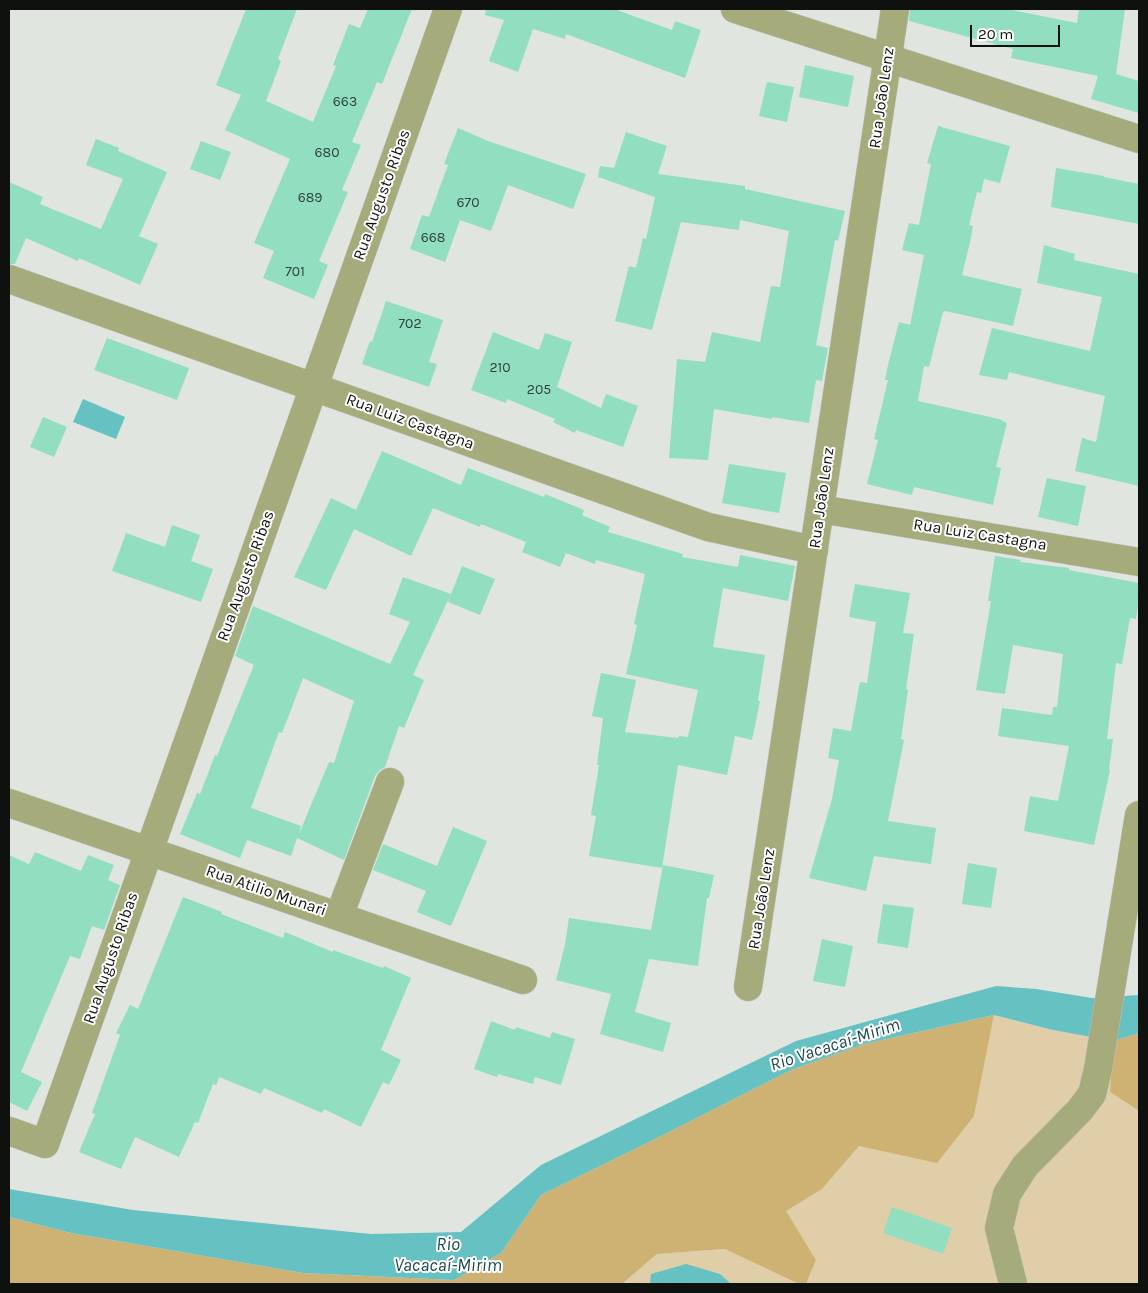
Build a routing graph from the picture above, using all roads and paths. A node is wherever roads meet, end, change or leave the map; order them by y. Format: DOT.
graph roads {
  1 [pos="448,9"];
  2 [pos="735,9"];
  3 [pos="895,9"];
  4 [pos="888,58"];
  5 [pos="1139,139"];
  6 [pos="9,279"];
  7 [pos="313,387"];
  8 [pos="820,509"];
  9 [pos="814,550"];
  10 [pos="1139,562"];
  11 [pos="390,782"];
  12 [pos="9,803"];
  13 [pos="1139,815"];
  14 [pos="148,851"];
  15 [pos="339,916"];
  16 [pos="523,980"];
  17 [pos="748,987"];
  18 [pos="9,1131"];
  19 [pos="1013,1284"];
  1 -- 7 [label="street, Rua Augusto Ribas"];
  2 -- 4 [label="street"];
  3 -- 4 [label="street, Rua João Lenz"];
  4 -- 5 [label="street"];
  4 -- 8 [label="street, Rua João Lenz"];
  6 -- 7 [label="street, Rua Luiz Castagna"];
  7 -- 9 [label="street, Rua Luiz Castagna"];
  7 -- 14 [label="street, Rua Augusto Ribas"];
  8 -- 9 [label="street, Rua João Lenz"];
  8 -- 10 [label="street, Rua Luiz Castagna"];
  9 -- 17 [label="street, Rua João Lenz"];
  11 -- 15 [label="street"];
  12 -- 14 [label="street, Rua Atilio Munari"];
  13 -- 19 [label="street"];
  14 -- 15 [label="street, Rua Atilio Munari"];
  14 -- 18 [label="street, Rua Augusto Ribas"];
  15 -- 16 [label="street, Rua Atilio Munari"];
}
